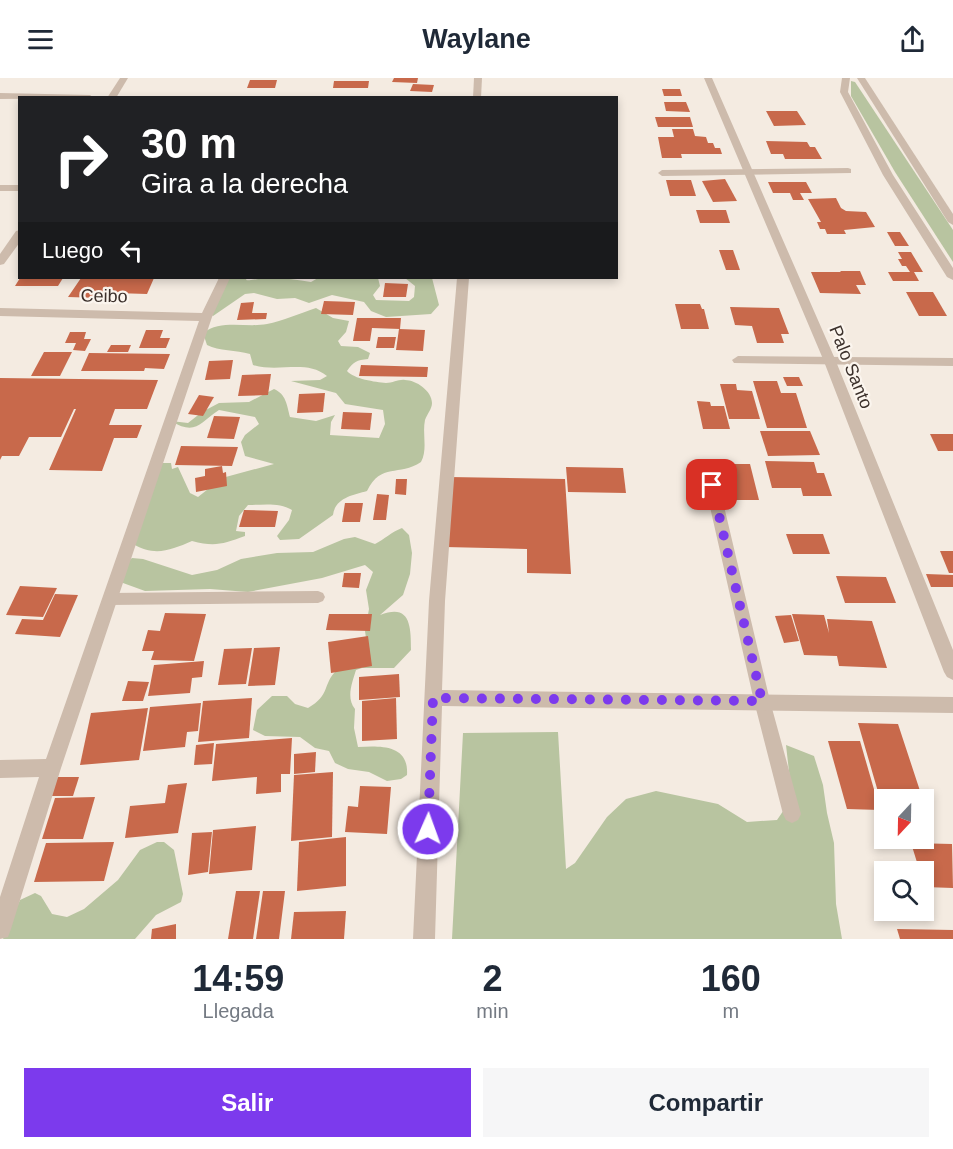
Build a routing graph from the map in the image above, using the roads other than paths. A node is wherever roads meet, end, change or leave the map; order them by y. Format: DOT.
graph roads {
  1 [pos="124,78"];
  2 [pos="478,78"];
  3 [pos="708,78"];
  4 [pos="846,78"];
  5 [pos="861,78"];
  6 [pos="0,96"];
  7 [pos="18,96"];
  8 [pos="112,96"];
  9 [pos="477,96"];
  10 [pos="749,171"];
  11 [pos="848,171"];
  12 [pos="662,173"];
  13 [pos="0,188"];
  14 [pos="18,188"];
  15 [pos="953,222"];
  16 [pos="18,236"];
  17 [pos="0,262"];
  18 [pos="953,276"];
  19 [pos="224,279"];
  20 [pos="462,279"];
  21 [pos="0,312"];
  22 [pos="206,317"];
  23 [pos="829,359"];
  24 [pos="738,360"];
  25 [pos="953,362"];
  26 [pos="712,485"];
  27 [pos="318,597"];
  28 [pos="110,599"];
  29 [pos="953,672"];
  30 [pos="433,698"];
  31 [pos="762,701"];
  32 [pos="953,705"];
  33 [pos="52,768"];
  34 [pos="0,769"];
  35 [pos="792,814"];
  36 [pos="0,929"];
  37 [pos="424,939"];
  1 -- 8 [label="street"];
  2 -- 9 [label="street"];
  3 -- 10 [label="street, Palo Santo"];
  4 -- 18 [label="street"];
  5 -- 15 [label="street"];
  6 -- 7 [label="street"];
  10 -- 11 [label="lane"];
  10 -- 12 [label="lane"];
  10 -- 23 [label="street, Palo Santo"];
  13 -- 14 [label="street"];
  16 -- 17 [label="street"];
  19 -- 22 [label="street"];
  20 -- 30 [label="street"];
  21 -- 22 [label="street, Ceibo"];
  22 -- 28 [label="street"];
  23 -- 24 [label="lane"];
  23 -- 25 [label="lane"];
  23 -- 29 [label="street, Palo Santo"];
  26 -- 31 [label="lane"];
  27 -- 28 [label="lane"];
  28 -- 33 [label="street"];
  30 -- 31 [label="street"];
  30 -- 37 [label="street"];
  31 -- 32 [label="street"];
  31 -- 35 [label="lane"];
  33 -- 34 [label="street"];
  33 -- 36 [label="street"];
}
